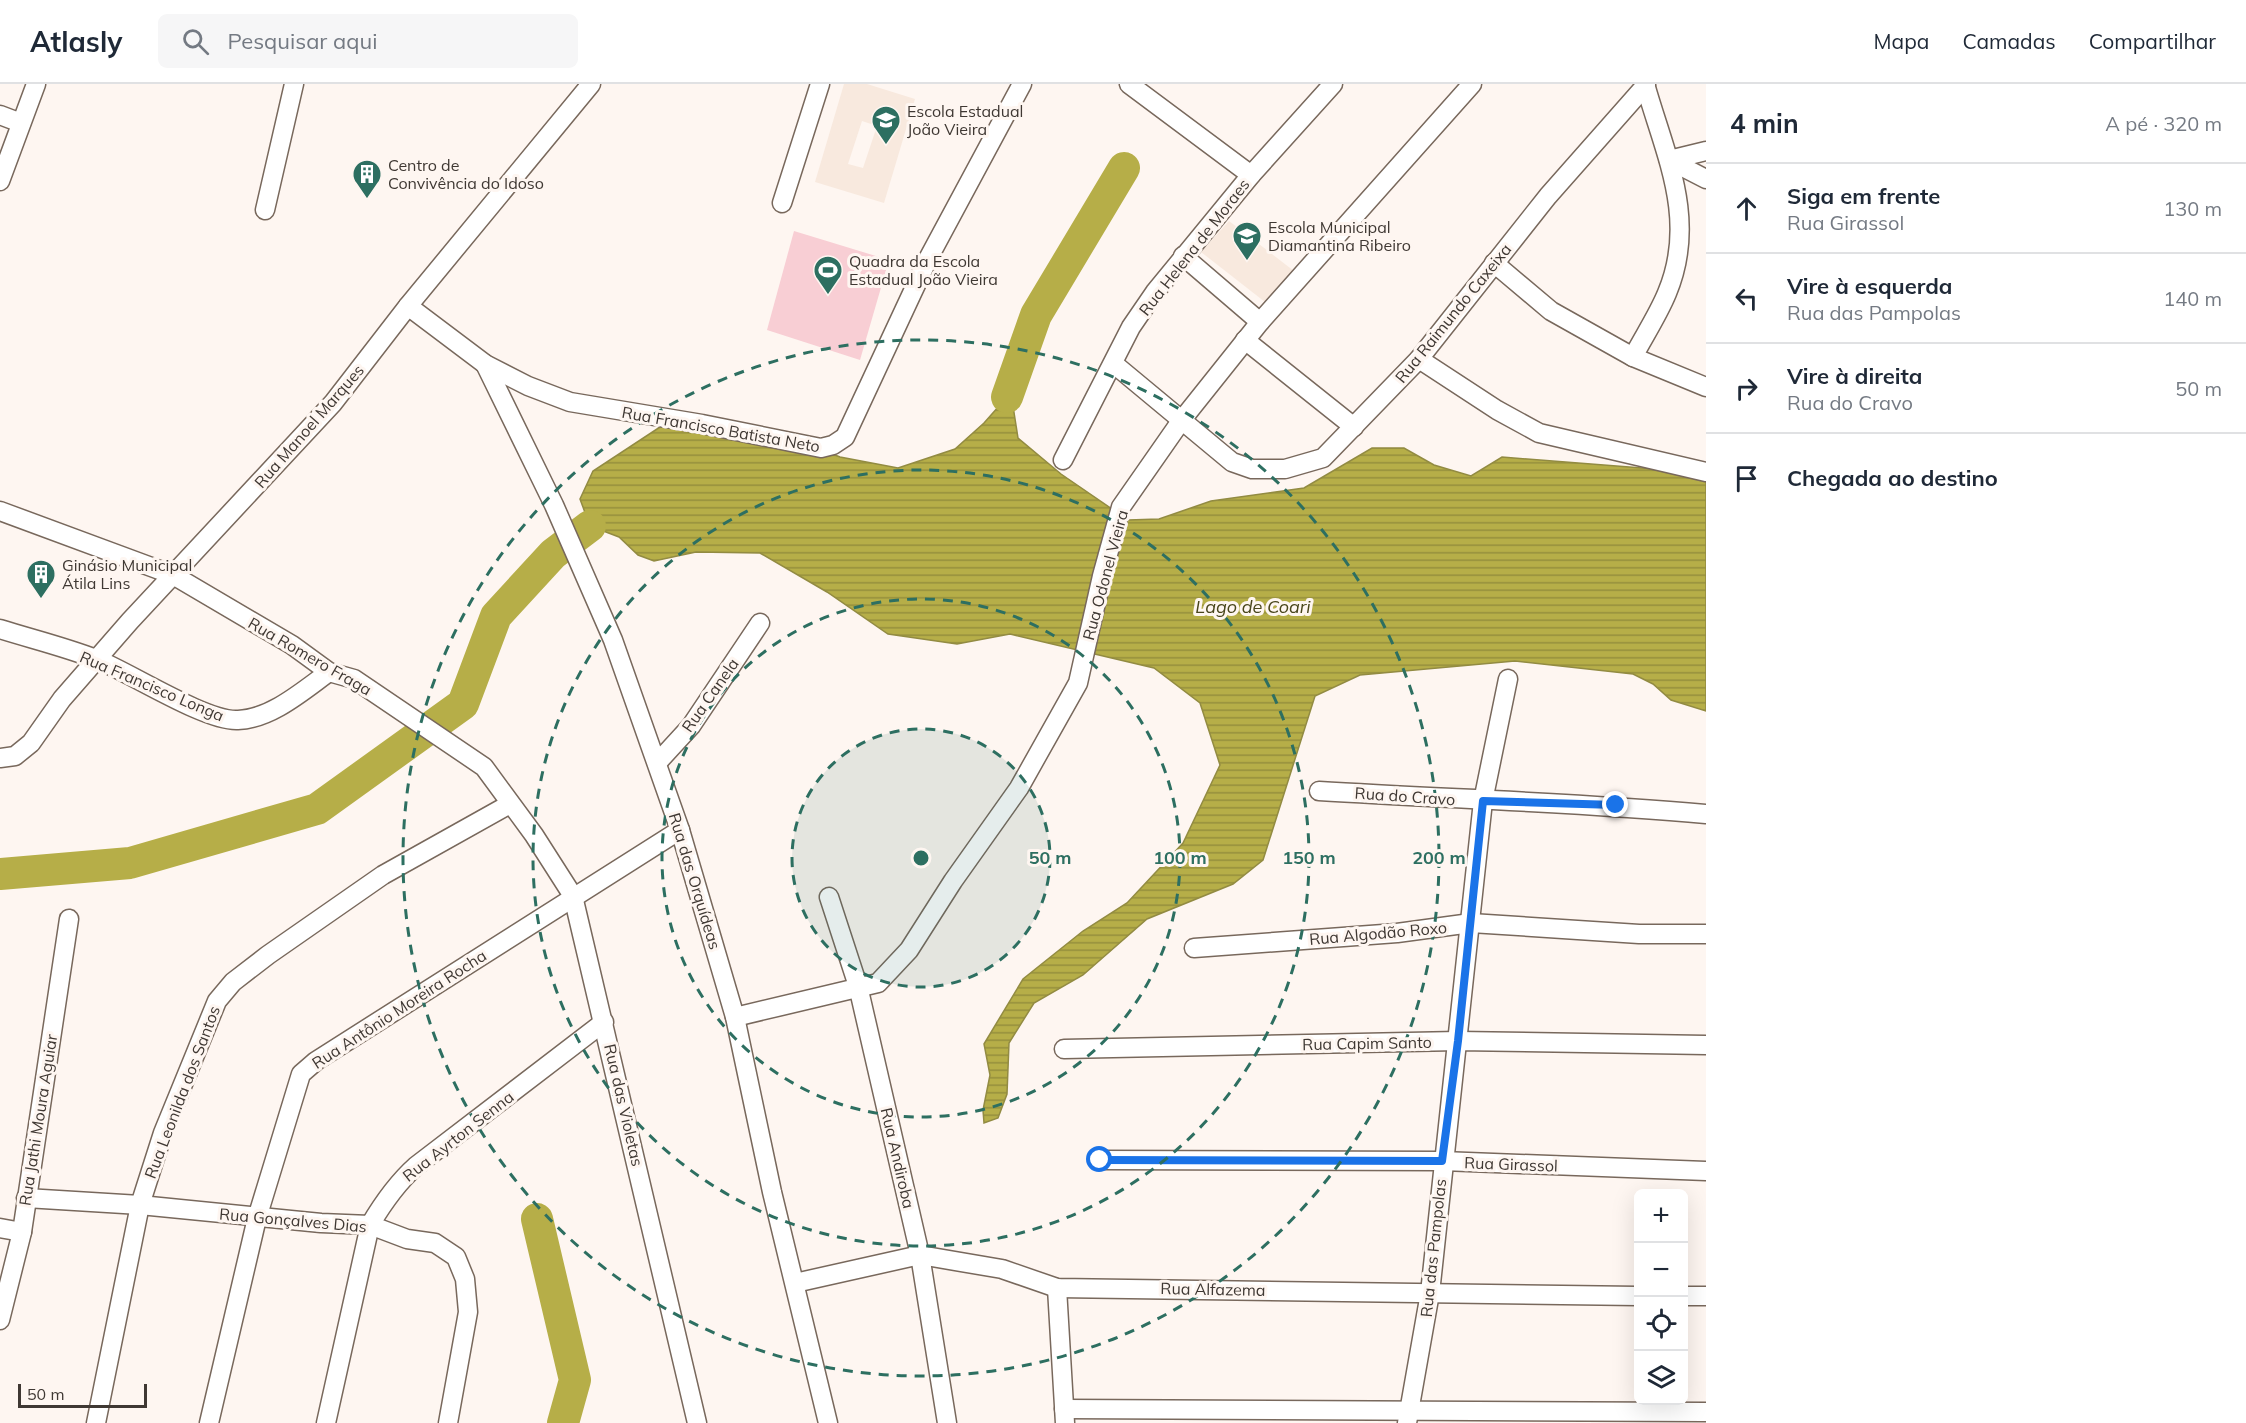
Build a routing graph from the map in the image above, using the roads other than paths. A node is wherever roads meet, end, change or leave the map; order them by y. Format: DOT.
graph roads {
  1 [pos="36,84"];
  2 [pos="294,84"];
  3 [pos="591,84"];
  4 [pos="820,84"];
  5 [pos="1022,84"];
  6 [pos="1333,84"];
  7 [pos="1472,84"];
  8 [pos="1646,84"];
  9 [pos="1138,87"];
  10 [pos="0,115"];
  11 [pos="21,123"];
  12 [pos="1706,151"];
  13 [pos="1669,160"];
  14 [pos="1251,175"];
  15 [pos="1706,179"];
  16 [pos="0,181"];
  17 [pos="782,203"];
  18 [pos="265,210"];
  19 [pos="1183,256"];
  20 [pos="1494,263"];
  21 [pos="408,306"];
  22 [pos="1260,322"];
  23 [pos="1245,340"];
  24 [pos="1633,357"];
  25 [pos="1419,358"];
  26 [pos="485,364"];
  27 [pos="1113,364"];
  28 [pos="1706,387"];
  29 [pos="1181,421"];
  30 [pos="1354,428"];
  31 [pos="1063,459"];
  32 [pos="1706,472"];
  33 [pos="0,511"];
  34 [pos="173,575"];
  35 [pos="759,623"];
  36 [pos="0,629"];
  37 [pos="97,660"];
  38 [pos="329,672"];
  39 [pos="1508,680"];
  40 [pos="8,757"];
  41 [pos="657,763"];
  42 [pos="484,767"];
  43 [pos="1319,791"];
  44 [pos="1483,801"];
  45 [pos="510,804"];
  46 [pos="1706,814"];
  47 [pos="680,830"];
  48 [pos="573,896"];
  49 [pos="829,897"];
  50 [pos="69,919"];
  51 [pos="1471,923"];
  52 [pos="1706,934"];
  53 [pos="1194,948"];
  54 [pos="858,986"];
  55 [pos="735,1017"];
  56 [pos="604,1022"];
  57 [pos="1458,1041"];
  58 [pos="1706,1046"];
  59 [pos="1064,1049"];
  60 [pos="1100,1160"];
  61 [pos="1442,1161"];
  62 [pos="1706,1171"];
  63 [pos="26,1198"];
  64 [pos="140,1205"];
  65 [pos="257,1218"];
  66 [pos="370,1225"];
  67 [pos="0,1228"];
  68 [pos="22,1232"];
  69 [pos="920,1255"];
  70 [pos="795,1283"];
  71 [pos="1057,1288"];
  72 [pos="1430,1293"];
  73 [pos="1634,1296"];
  74 [pos="1688,1296"];
  75 [pos="1706,1296"];
  76 [pos="0,1320"];
  77 [pos="1706,1412"];
  78 [pos="1064,1416"];
  79 [pos="1408,1417"];
  80 [pos="96,1423"];
  81 [pos="209,1423"];
  82 [pos="326,1423"];
  83 [pos="448,1423"];
  84 [pos="697,1423"];
  85 [pos="828,1423"];
  86 [pos="947,1423"];
  1 -- 11 [label="street"];
  2 -- 18 [label="street"];
  3 -- 21 [label="street, Rua Manoel Marques"];
  4 -- 17 [label="street"];
  5 -- 26 [label="street, Rua Francisco Batista Neto"];
  6 -- 14 [label="street, Rua Helena de Moraes"];
  7 -- 22 [label="street, Rua Odonel Vieira"];
  8 -- 13 [label="street"];
  8 -- 20 [label="street, Rua Raimundo Caxeixa"];
  9 -- 14 [label="street"];
  10 -- 11 [label="street"];
  11 -- 16 [label="street"];
  12 -- 13 [label="street"];
  13 -- 15 [label="street"];
  13 -- 24 [label="street"];
  14 -- 19 [label="street, Rua Helena de Moraes"];
  19 -- 22 [label="street"];
  19 -- 27 [label="street, Rua Helena de Moraes"];
  20 -- 24 [label="street"];
  20 -- 25 [label="street, Rua Raimundo Caxeixa"];
  21 -- 26 [label="street, Rua Francisco Batista Neto"];
  21 -- 34 [label="street, Rua Manoel Marques"];
  22 -- 23 [label="street, Rua Odonel Vieira"];
  23 -- 29 [label="street, Rua Odonel Vieira"];
  23 -- 30 [label="street"];
  24 -- 28 [label="street"];
  25 -- 30 [label="street, Rua Raimundo Caxeixa"];
  25 -- 32 [label="street"];
  26 -- 41 [label="street, Rua das Orquídeas"];
  27 -- 29 [label="street, Rua Raimundo Caxeixa"];
  27 -- 31 [label="street, Rua Helena de Moraes"];
  29 -- 30 [label="street, Rua Raimundo Caxeixa"];
  29 -- 54 [label="street, Rua Odonel Vieira"];
  33 -- 34 [label="street, Rua Romero Fraga"];
  34 -- 37 [label="street, Rua Manoel Marques"];
  34 -- 38 [label="street, Rua Romero Fraga"];
  35 -- 41 [label="street, Rua Canela"];
  36 -- 37 [label="street, Rua Francisco Longa"];
  37 -- 38 [label="street, Rua Francisco Longa"];
  37 -- 40 [label="street, Rua Manoel Marques"];
  38 -- 42 [label="street, Rua Romero Fraga"];
  39 -- 44 [label="street, Rua das Pampolas"];
  41 -- 47 [label="street, Rua das Orquídeas"];
  42 -- 45 [label="street, Rua das Violetas"];
  43 -- 44 [label="street, Rua do Cravo"];
  44 -- 46 [label="street, Rua do Cravo"];
  44 -- 51 [label="street, Rua das Pampolas"];
  45 -- 48 [label="street, Rua das Violetas"];
  45 -- 64 [label="street, Rua Leonilda dos Santos"];
  47 -- 48 [label="street, Rua Antônio Moreira Rocha"];
  47 -- 55 [label="street, Rua das Orquídeas"];
  48 -- 56 [label="street, Rua das Violetas"];
  48 -- 65 [label="street, Rua Antônio Moreira Rocha"];
  49 -- 54 [label="street, Rua Andiroba"];
  50 -- 63 [label="street, Rua Jathi Moura Aguiar"];
  51 -- 52 [label="street, Rua Algodão Roxo"];
  51 -- 53 [label="street, Rua Algodão Roxo"];
  51 -- 57 [label="street, Rua das Pampolas"];
  54 -- 55 [label="street, Rua Odonel Vieira"];
  54 -- 69 [label="street, Rua Andiroba"];
  55 -- 70 [label="street, Rua das Orquídeas"];
  56 -- 66 [label="street, Rua Ayrton Senna"];
  56 -- 84 [label="street, Rua das Violetas"];
  57 -- 58 [label="street, Rua Capim Santo"];
  57 -- 59 [label="street, Rua Capim Santo"];
  57 -- 61 [label="street, Rua das Pampolas"];
  60 -- 61 [label="street, Rua Girassol"];
  61 -- 62 [label="street, Rua Girassol"];
  61 -- 72 [label="street, Rua das Pampolas"];
  63 -- 64 [label="street, Rua Gonçalves Dias"];
  63 -- 68 [label="street, Rua Jathi Moura Aguiar"];
  64 -- 65 [label="street, Rua Gonçalves Dias"];
  64 -- 80 [label="street, Rua Leonilda dos Santos"];
  65 -- 66 [label="street, Rua Gonçalves Dias"];
  65 -- 81 [label="street, Rua Antônio Moreira Rocha"];
  66 -- 82 [label="street, Rua Ayrton Senna"];
  66 -- 83 [label="street, Rua Gonçalves Dias"];
  67 -- 68 [label="street"];
  68 -- 76 [label="street, Rua Jathi Moura Aguiar"];
  69 -- 70 [label="street, Rua Alfazema"];
  69 -- 71 [label="street, Rua Alfazema"];
  69 -- 86 [label="street, Rua Andiroba"];
  70 -- 85 [label="street, Rua das Orquídeas"];
  71 -- 72 [label="street, Rua Alfazema"];
  71 -- 78 [label="street"];
  72 -- 73 [label="street, Rua Alfazema"];
  72 -- 79 [label="street, Rua das Pampolas"];
  74 -- 75 [label="street"];
  77 -- 79 [label="street"];
  78 -- 79 [label="street"];
}
